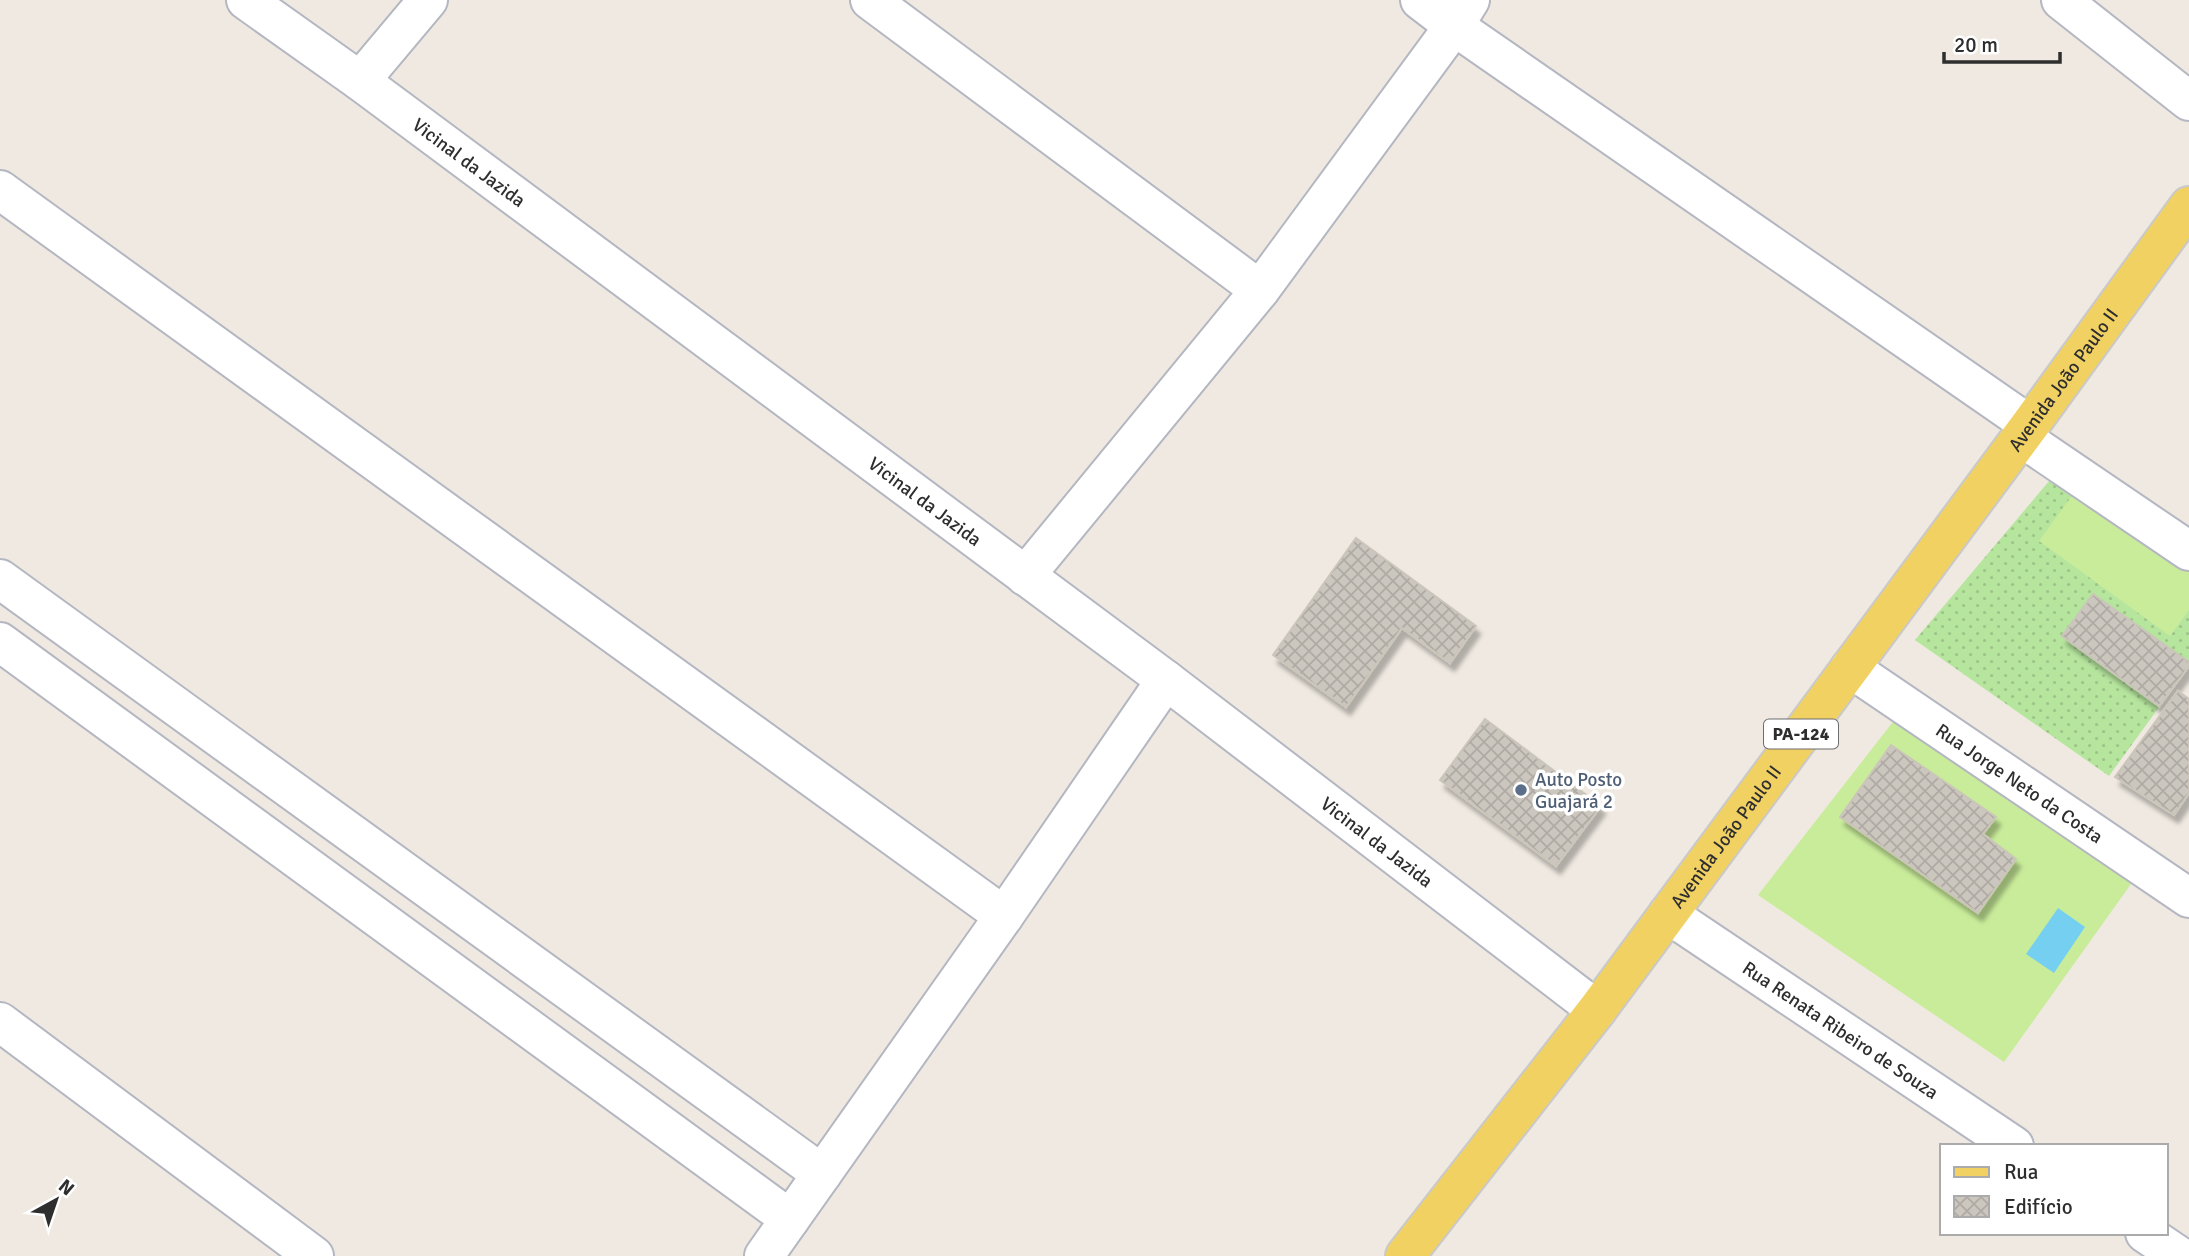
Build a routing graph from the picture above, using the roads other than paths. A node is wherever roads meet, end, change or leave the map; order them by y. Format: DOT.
graph roads {
  1 [pos="246,0"];
  2 [pos="428,0"];
  3 [pos="870,0"];
  4 [pos="1420,0"];
  5 [pos="2061,0"];
  6 [pos="1462,13"];
  7 [pos="360,81"];
  8 [pos="2189,101"];
  9 [pos="0,190"];
  10 [pos="2189,206"];
  11 [pos="1261,290"];
  12 [pos="2025,431"];
  13 [pos="2189,551"];
  14 [pos="1025,576"];
  15 [pos="0,579"];
  16 [pos="0,642"];
  17 [pos="1850,668"];
  18 [pos="1166,680"];
  19 [pos="2189,898"];
  20 [pos="1668,914"];
  21 [pos="1004,916"];
  22 [pos="1597,1010"];
  23 [pos="0,1021"];
  24 [pos="2011,1144"];
  25 [pos="822,1174"];
  26 [pos="790,1219"];
  27 [pos="2148,1235"];
  28 [pos="314,1256"];
  29 [pos="764,1256"];
  30 [pos="1405,1256"];
  31 [pos="2179,1256"];
  1 -- 7 [label="street, Vicinal da Jazida"];
  2 -- 7 [label="street"];
  3 -- 11 [label="street"];
  4 -- 6 [label="street"];
  5 -- 8 [label="street"];
  6 -- 11 [label="street"];
  6 -- 12 [label="street"];
  7 -- 14 [label="street, Vicinal da Jazida"];
  9 -- 21 [label="street"];
  10 -- 12 [label="main road, Avenida João Paulo II / PA-124"];
  11 -- 14 [label="street"];
  12 -- 13 [label="street"];
  12 -- 17 [label="main road, Avenida João Paulo II / PA-124"];
  14 -- 18 [label="street, Vicinal da Jazida"];
  15 -- 25 [label="street"];
  16 -- 26 [label="street"];
  17 -- 19 [label="street, Rua Jorge Neto da Costa"];
  17 -- 20 [label="main road, Avenida João Paulo II / PA-124"];
  18 -- 21 [label="street"];
  18 -- 22 [label="street, Vicinal da Jazida"];
  20 -- 22 [label="main road, Avenida João Paulo II / PA-124"];
  20 -- 24 [label="street, Rua Renata Ribeiro de Souza"];
  21 -- 25 [label="street"];
  22 -- 30 [label="main road, Avenida João Paulo II / PA-124"];
  23 -- 28 [label="street"];
  25 -- 26 [label="street"];
  26 -- 29 [label="street"];
  27 -- 31 [label="street"];
}
